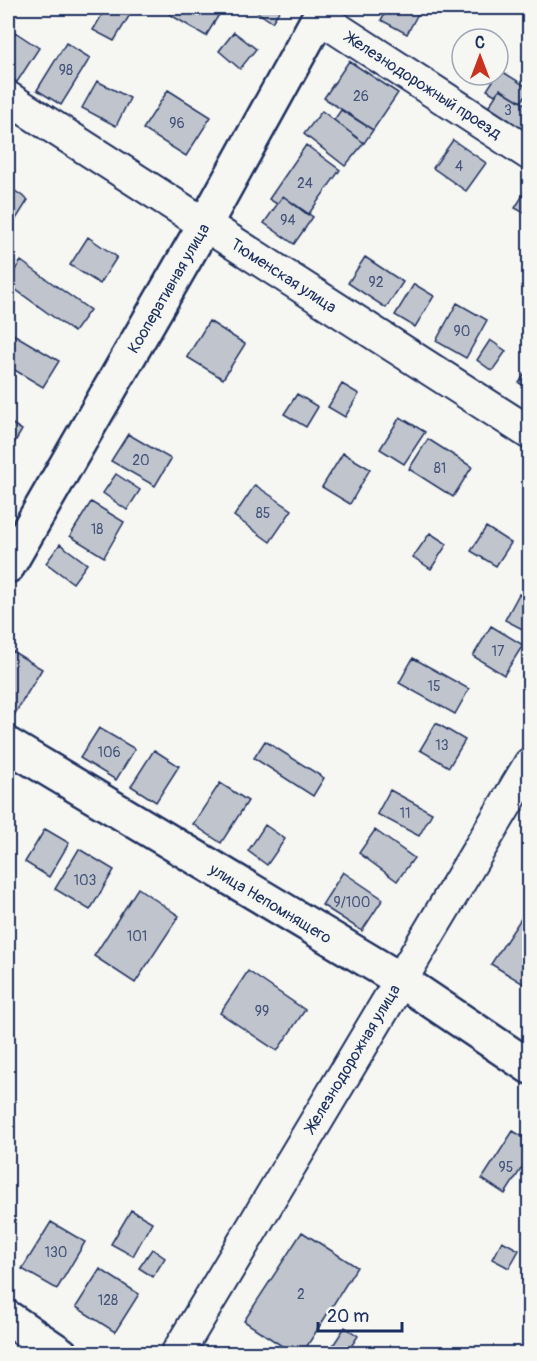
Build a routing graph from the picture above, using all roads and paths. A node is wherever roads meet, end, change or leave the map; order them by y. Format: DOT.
graph roads {
  1 [pos="321,12"];
  2 [pos="8,99"];
  3 [pos="530,154"];
  4 [pos="206,224"];
  5 [pos="530,433"];
  6 [pos="8,566"];
  7 [pos="8,746"];
  8 [pos="530,764"];
  9 [pos="399,979"];
  10 [pos="530,1067"];
  11 [pos="8,1318"];
  12 [pos="62,1353"];
  13 [pos="177,1353"];
  1 -- 3 [label="street, Железнодорожный проезд"];
  1 -- 4 [label="street, Кооперативная улица"];
  2 -- 4 [label="street, Тюменская улица"];
  4 -- 5 [label="street, Тюменская улица"];
  4 -- 6 [label="street, Кооперативная улица"];
  7 -- 9 [label="street, улица Непомнящего"];
  8 -- 9 [label="street, Железнодорожная улица"];
  9 -- 10 [label="street, улица Непомнящего"];
  9 -- 13 [label="street, Железнодорожная улица"];
  11 -- 12 [label="street"];
}
